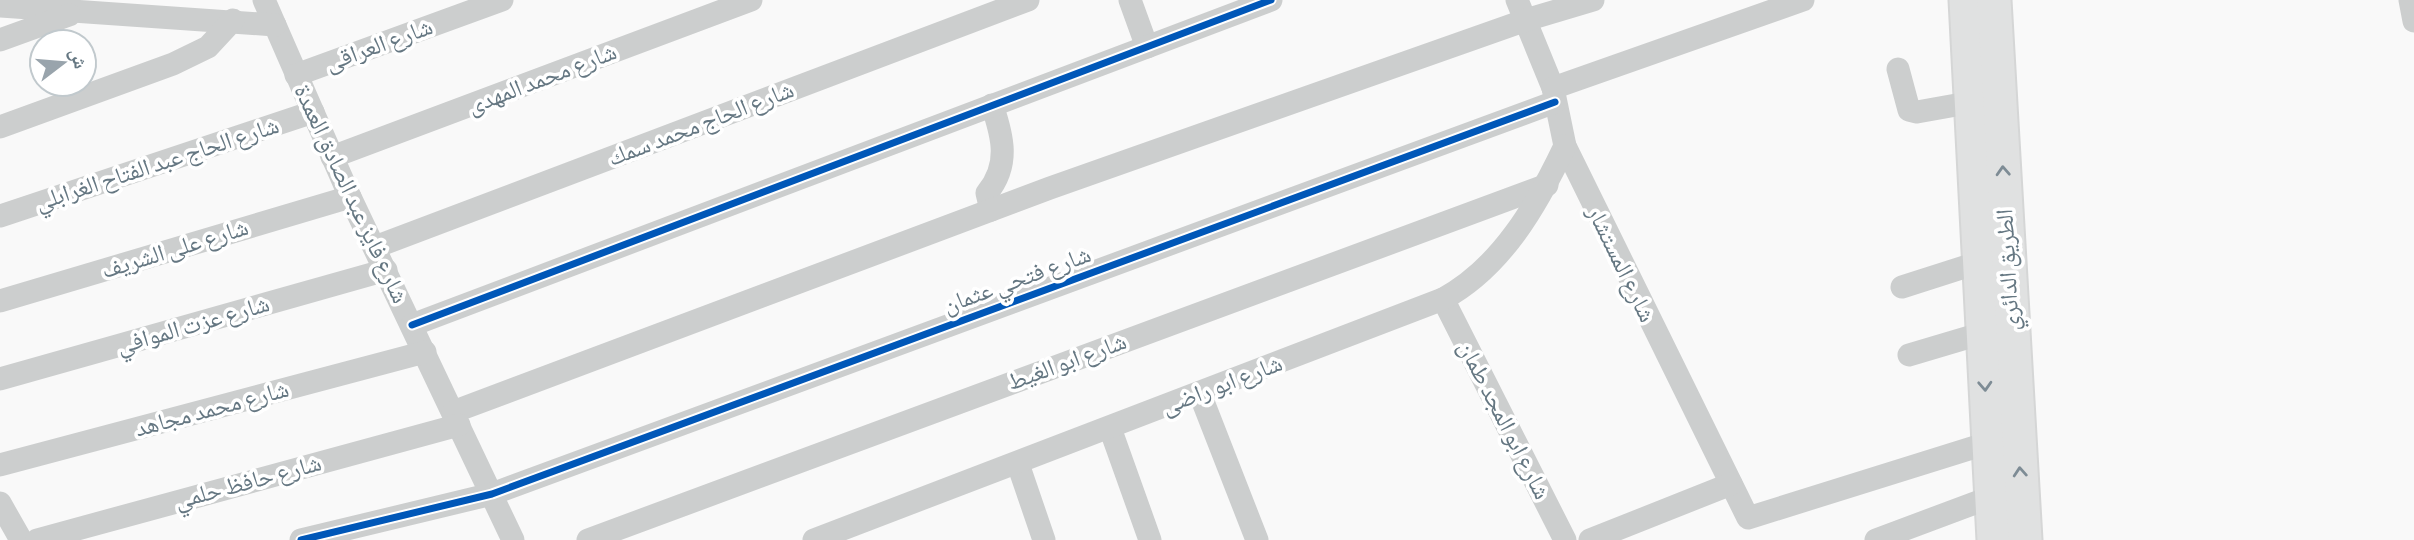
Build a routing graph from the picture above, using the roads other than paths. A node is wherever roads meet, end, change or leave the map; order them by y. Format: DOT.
graph roads {
  1 [pos="104,0"];
  2 [pos="502,0"];
  3 [pos="751,0"];
  4 [pos="1028,0"];
  5 [pos="1130,0"];
  6 [pos="1271,0"];
  7 [pos="1592,0"];
  8 [pos="1803,0"];
  9 [pos="1966,0"];
  10 [pos="1994,0"];
  11 [pos="2410,0"];
  12 [pos="0,6"];
  13 [pos="273,8"];
  14 [pos="1522,10"];
  15 [pos="78,12"];
  16 [pos="233,20"];
  17 [pos="2414,21"];
  18 [pos="0,40"];
  19 [pos="1147,47"];
  20 [pos="1898,69"];
  21 [pos="296,75"];
  22 [pos="1554,95"];
  23 [pos="1986,102"];
  24 [pos="992,105"];
  25 [pos="313,112"];
  26 [pos="0,127"];
  27 [pos="1565,146"];
  28 [pos="332,157"];
  29 [pos="1547,185"];
  30 [pos="349,197"];
  31 [pos="991,210"];
  32 [pos="0,216"];
  33 [pos="375,247"];
  34 [pos="1980,262"];
  35 [pos="386,270"];
  36 [pos="1902,287"];
  37 [pos="1443,299"];
  38 [pos="0,301"];
  39 [pos="412,324"];
  40 [pos="1983,332"];
  41 [pos="425,352"];
  42 [pos="1909,355"];
  43 [pos="0,379"];
  44 [pos="1200,394"];
  45 [pos="456,418"];
  46 [pos="1110,428"];
  47 [pos="1988,443"];
  48 [pos="1018,464"];
  49 [pos="0,465"];
  50 [pos="1731,484"];
  51 [pos="492,494"];
  52 [pos="1991,498"];
  53 [pos="37,540"];
  54 [pos="300,540"];
  55 [pos="513,540"];
  56 [pos="588,540"];
  57 [pos="814,540"];
  58 [pos="1044,540"];
  59 [pos="1150,540"];
  60 [pos="1257,540"];
  61 [pos="1565,540"];
  62 [pos="1590,540"];
  63 [pos="1876,540"];
  64 [pos="1994,540"];
  65 [pos="2025,540"];
  1 -- 15 [label="street"];
  2 -- 21 [label="street, شارع العراقى"];
  3 -- 28 [label="street, شارع محمد المهدى"];
  4 -- 33 [label="street, شارع الحاج محمد سمك"];
  5 -- 19 [label="street"];
  6 -- 19 [label="street"];
  7 -- 14 [label="street, شارع حافظ حلمي"];
  8 -- 22 [label="street, شارع فتحي عثمان"];
  9 -- 23 [label="highway, الطريق الدائري"];
  10 -- 23 [label="highway, الطريق الدائري"];
  11 -- 17 [label="street"];
  12 -- 15 [label="street"];
  13 -- 16 [label="street"];
  13 -- 21 [label="street, شارع فايز عبد الصادق العمدة"];
  14 -- 22 [label="street, شارع المستشار"];
  14 -- 31 [label="street, شارع حافظ حلمي"];
  15 -- 16 [label="street"];
  15 -- 18 [label="street"];
  16 -- 26 [label="street"];
  19 -- 24 [label="street"];
  20 -- 23 [label="street"];
  21 -- 25 [label="street, شارع فايز عبد الصادق العمدة"];
  22 -- 27 [label="street, شارع المستشار"];
  22 -- 51 [label="street, شارع فتحي عثمان"];
  23 -- 34 [label="highway, الطريق الدائري"];
  65 -- 23 [label="highway, الطريق الدائري, one-way"];
  24 -- 31 [label="street"];
  24 -- 39 [label="street"];
  25 -- 28 [label="street, شارع فايز عبد الصادق العمدة"];
  25 -- 32 [label="street, شارع الحاج عبد الفتاح الغرابلي"];
  27 -- 29 [label="street, شارع ابو راضى"];
  27 -- 50 [label="street, شارع المستشار"];
  28 -- 30 [label="street, شارع فايز عبد الصادق العمدة"];
  29 -- 37 [label="street, شارع ابو راضى"];
  29 -- 56 [label="street, شارع ابو الغيط"];
  30 -- 33 [label="street, شارع فايز عبد الصادق العمدة"];
  30 -- 38 [label="street, شارع على الشريف"];
  31 -- 45 [label="street, شارع حافظ حلمي"];
  33 -- 35 [label="street, شارع فايز عبد الصادق العمدة"];
  34 -- 36 [label="street"];
  34 -- 40 [label="highway, الطريق الدائري"];
  35 -- 39 [label="street, شارع فايز عبد الصادق العمدة"];
  35 -- 43 [label="street, شارع عزت الموافي"];
  37 -- 44 [label="street, شارع ابو راضى"];
  37 -- 61 [label="street, شارع ابو المجد طمان"];
  39 -- 41 [label="street, شارع فايز عبد الصادق العمدة"];
  40 -- 42 [label="street"];
  40 -- 47 [label="highway, الطريق الدائري, one-way"];
  41 -- 45 [label="street, شارع فايز عبد الصادق العمدة"];
  41 -- 49 [label="street, شارع محمد مجاهد"];
  44 -- 46 [label="street, شارع ابو راضى"];
  44 -- 60 [label="street"];
  45 -- 51 [label="street, شارع فايز عبد الصادق العمدة"];
  45 -- 53 [label="street, شارع حافظ حلمي"];
  46 -- 48 [label="street, شارع ابو راضى"];
  46 -- 59 [label="street"];
  47 -- 50 [label="street, شارع المستشار"];
  47 -- 52 [label="highway, الطريق الدائري"];
  48 -- 57 [label="street, شارع ابو راضى"];
  48 -- 58 [label="street"];
  50 -- 62 [label="street"];
  51 -- 54 [label="street, شارع فتحي عثمان"];
  51 -- 55 [label="street, شارع فايز عبد الصادق العمدة"];
  52 -- 63 [label="street"];
  52 -- 64 [label="highway, الطريق الدائري"];
}
